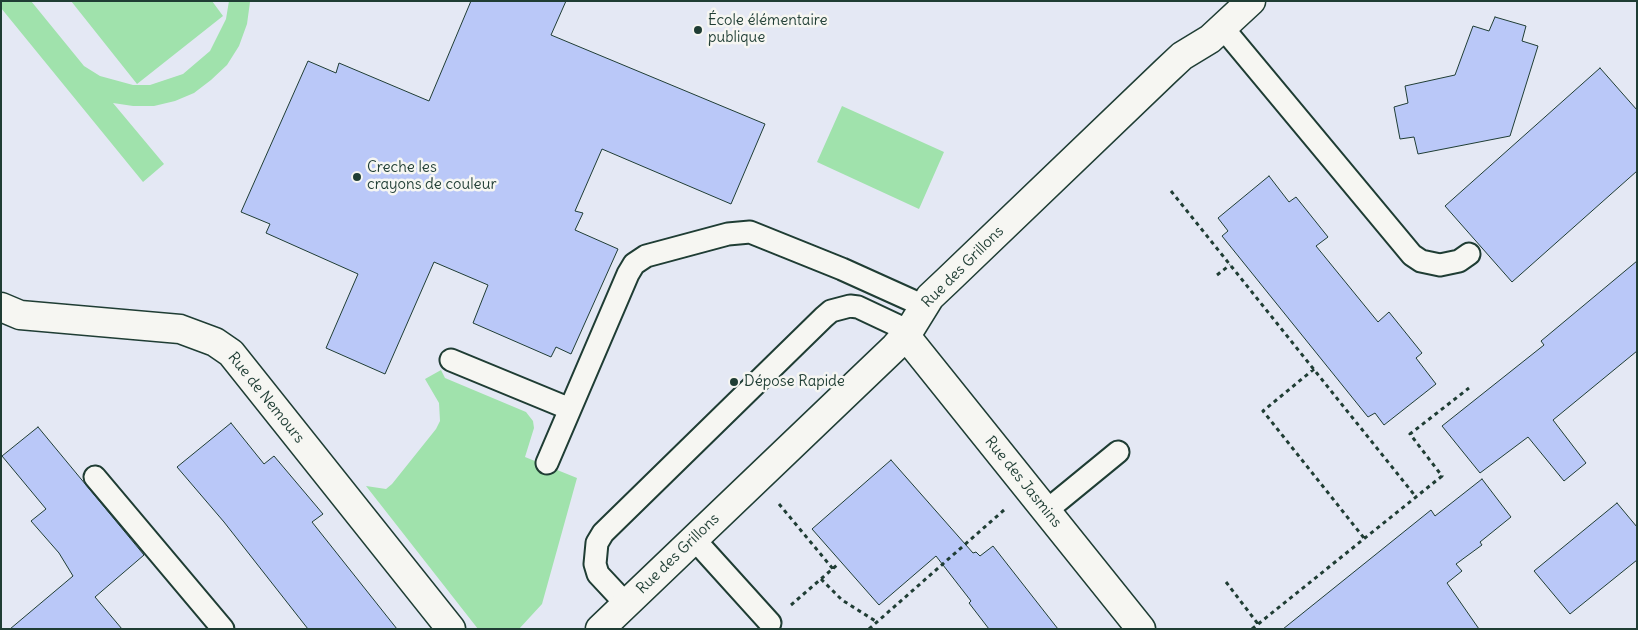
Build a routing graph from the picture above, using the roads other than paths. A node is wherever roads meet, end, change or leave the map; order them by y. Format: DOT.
graph roads {
  1 [pos="1251,1"];
  2 [pos="1223,28"];
  3 [pos="1469,254"];
  4 [pos="924,306"];
  5 [pos="1,308"];
  6 [pos="907,333"];
  7 [pos="451,360"];
  8 [pos="570,409"];
  9 [pos="1118,452"];
  10 [pos="547,463"];
  11 [pos="95,477"];
  12 [pos="1046,511"];
  13 [pos="694,539"];
  14 [pos="626,604"];
  15 [pos="770,623"];
  16 [pos="223,629"];
  17 [pos="451,629"];
  18 [pos="600,629"];
  19 [pos="1141,629"];
  1 -- 2 [label="street, Rue des Grillons"];
  2 -- 3 [label="lane"];
  2 -- 4 [label="street, Rue des Grillons"];
  4 -- 6 [label="street, Rue des Grillons"];
  4 -- 8 [label="lane"];
  5 -- 17 [label="street, Rue de Nemours"];
  6 -- 12 [label="street, Rue des Jasmins"];
  6 -- 13 [label="street, Rue des Grillons"];
  6 -- 14 [label="lane"];
  7 -- 8 [label="lane"];
  8 -- 10 [label="lane"];
  9 -- 12 [label="lane"];
  11 -- 16 [label="lane"];
  12 -- 19 [label="street, Rue des Jasmins"];
  13 -- 14 [label="street, Rue des Grillons"];
  13 -- 15 [label="lane"];
  14 -- 18 [label="street, Rue des Grillons"];
}
